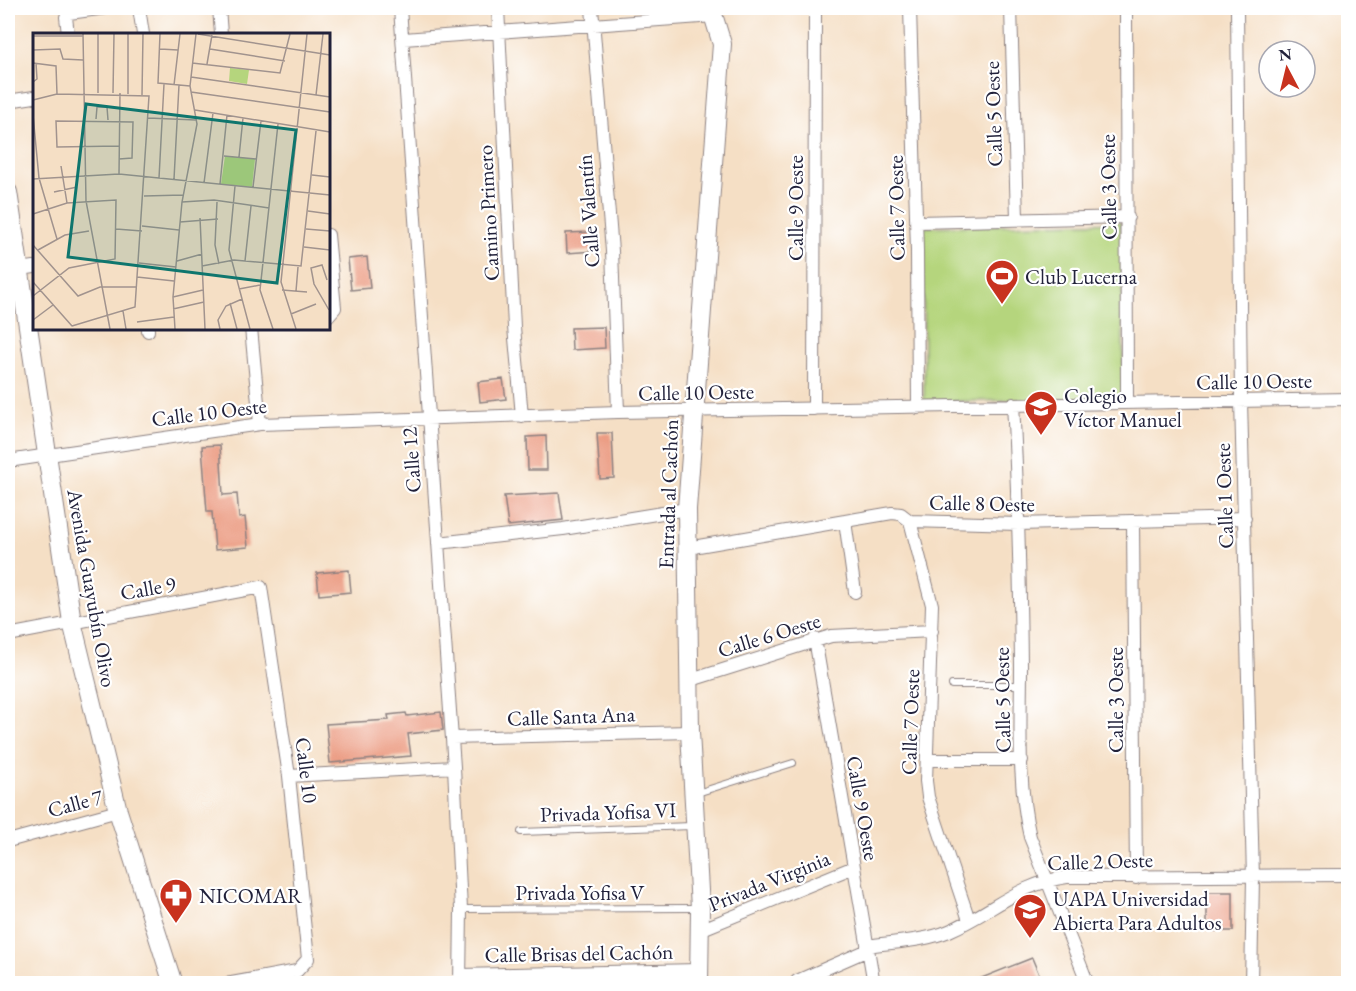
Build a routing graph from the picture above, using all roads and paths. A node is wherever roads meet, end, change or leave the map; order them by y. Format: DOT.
graph roads {
  1 [pos="106,8"];
  2 [pos="139,8"];
  3 [pos="219,8"];
  4 [pos="400,8"];
  5 [pos="498,8"];
  6 [pos="592,8"];
  7 [pos="815,8"];
  8 [pos="910,8"];
  9 [pos="1011,8"];
  10 [pos="1126,8"];
  11 [pos="1237,8"];
  12 [pos="712,12"];
  13 [pos="592,24"];
  14 [pos="500,31"];
  15 [pos="68,33"];
  16 [pos="143,33"];
  17 [pos="221,33"];
  18 [pos="404,39"];
  19 [pos="33,97"];
  20 [pos="8,101"];
  21 [pos="8,192"];
  22 [pos="1128,217"];
  23 [pos="1017,219"];
  24 [pos="916,222"];
  25 [pos="330,256"];
  26 [pos="20,269"];
  27 [pos="330,314"];
  28 [pos="251,330"];
  29 [pos="1348,399"];
  30 [pos="1241,400"];
  31 [pos="1127,402"];
  32 [pos="1013,404"];
  33 [pos="918,408"];
  34 [pos="814,409"];
  35 [pos="693,411"];
  36 [pos="618,412"];
  37 [pos="522,416"];
  38 [pos="428,417"];
  39 [pos="260,424"];
  40 [pos="46,453"];
  41 [pos="8,461"];
  42 [pos="687,509"];
  43 [pos="1245,518"];
  44 [pos="845,521"];
  45 [pos="910,521"];
  46 [pos="1133,522"];
  47 [pos="1019,524"];
  48 [pos="438,543"];
  49 [pos="687,548"];
  50 [pos="261,587"];
  51 [pos="855,592"];
  52 [pos="72,622"];
  53 [pos="932,631"];
  54 [pos="8,635"];
  55 [pos="815,639"];
  56 [pos="691,680"];
  57 [pos="952,685"];
  58 [pos="1021,686"];
  59 [pos="690,732"];
  60 [pos="452,738"];
  61 [pos="928,760"];
  62 [pos="1022,760"];
  63 [pos="793,763"];
  64 [pos="454,767"];
  65 [pos="289,776"];
  66 [pos="694,794"];
  67 [pos="118,812"];
  68 [pos="696,826"];
  69 [pos="521,832"];
  70 [pos="8,841"];
  71 [pos="854,867"];
  72 [pos="1348,875"];
  73 [pos="1136,878"];
  74 [pos="1252,878"];
  75 [pos="1047,880"];
  76 [pos="700,908"];
  77 [pos="461,909"];
  78 [pos="969,920"];
  79 [pos="700,930"];
  80 [pos="868,948"];
  81 [pos="699,977"];
  82 [pos="460,979"];
  83 [pos="797,981"];
  84 [pos="172,984"];
  85 [pos="226,984"];
  86 [pos="874,984"];
  87 [pos="1088,984"];
  88 [pos="1251,984"];
  1 -- 15 [label="street"];
  2 -- 16 [label="street"];
  3 -- 17 [label="street"];
  4 -- 18 [label="street, Calle 12"];
  5 -- 14 [label="street, Camino Primero"];
  6 -- 13 [label="street, Calle Valentín"];
  7 -- 34 [label="street, Calle 9 Oeste"];
  8 -- 24 [label="street, Calle 7 Oeste"];
  9 -- 23 [label="street, Calle 5 Oeste"];
  10 -- 22 [label="street, Calle 3 Oeste"];
  11 -- 30 [label="street, Calle 1 Oeste"];
  12 -- 13 [label="street"];
  12 -- 35 [label="street, Entrada al Cachón"];
  13 -- 14 [label="street"];
  13 -- 36 [label="street, Calle Valentín"];
  14 -- 18 [label="street"];
  14 -- 37 [label="street, Camino Primero"];
  18 -- 38 [label="street, Calle 12"];
  19 -- 20 [label="street"];
  21 -- 26 [label="street, Avenida Guayubín Olivo"];
  22 -- 23 [label="street"];
  22 -- 31 [label="street, Calle 3 Oeste"];
  23 -- 24 [label="street"];
  24 -- 33 [label="street, Calle 7 Oeste"];
  25 -- 27 [label="street"];
  26 -- 40 [label="street, Avenida Guayubín Olivo"];
  28 -- 39 [label="street"];
  29 -- 30 [label="street, Calle 10 Oeste"];
  30 -- 31 [label="street, Calle 10 Oeste"];
  30 -- 43 [label="street, Calle 1 Oeste"];
  31 -- 32 [label="street, Calle 10 Oeste"];
  32 -- 33 [label="street, Calle 10 Oeste"];
  32 -- 47 [label="street, Calle 5 Oeste"];
  33 -- 34 [label="street, Calle 10 Oeste"];
  34 -- 35 [label="street, Calle 10 Oeste"];
  35 -- 36 [label="street, Calle 10 Oeste"];
  35 -- 42 [label="street, Entrada al Cachón"];
  36 -- 37 [label="street, Calle 10 Oeste"];
  37 -- 38 [label="street, Calle 10 Oeste"];
  38 -- 39 [label="street, Calle 10 Oeste"];
  38 -- 48 [label="street, Calle 12"];
  39 -- 40 [label="street, Calle 10 Oeste"];
  40 -- 41 [label="street, Calle 10 Oeste"];
  40 -- 52 [label="street, Avenida Guayubín Olivo"];
  42 -- 48 [label="street"];
  42 -- 49 [label="street, Entrada al Cachón"];
  43 -- 46 [label="street, Calle 8 Oeste"];
  43 -- 74 [label="street, Calle 1 Oeste"];
  44 -- 45 [label="street, Calle 8 Oeste"];
  44 -- 49 [label="street, Calle 8 Oeste"];
  44 -- 51 [label="street"];
  45 -- 47 [label="street, Calle 8 Oeste"];
  45 -- 53 [label="street, Calle 7 Oeste"];
  46 -- 47 [label="street, Calle 8 Oeste"];
  46 -- 73 [label="street, Calle 3 Oeste"];
  47 -- 58 [label="street, Calle 5 Oeste"];
  48 -- 60 [label="street, Calle 12"];
  49 -- 56 [label="street, Entrada al Cachón"];
  50 -- 52 [label="street, Calle 9"];
  50 -- 65 [label="street, Calle 10"];
  52 -- 54 [label="street, Calle 9"];
  52 -- 67 [label="street, Avenida Guayubín Olivo"];
  53 -- 55 [label="street, Calle 6 Oeste"];
  53 -- 61 [label="street, Calle 7 Oeste"];
  55 -- 56 [label="street, Calle 6 Oeste"];
  55 -- 71 [label="street, Calle 9 Oeste"];
  56 -- 59 [label="street, Entrada al Cachón"];
  57 -- 58 [label="lane"];
  58 -- 62 [label="street, Calle 5 Oeste"];
  59 -- 60 [label="street, Calle Santa Ana"];
  59 -- 66 [label="street, Entrada al Cachón"];
  60 -- 64 [label="street, Calle 12"];
  61 -- 62 [label="street"];
  61 -- 78 [label="street, Calle 7 Oeste"];
  62 -- 75 [label="street, Calle 5 Oeste"];
  63 -- 66 [label="lane"];
  64 -- 65 [label="street"];
  64 -- 77 [label="street, Calle 12"];
  65 -- 85 [label="street, Calle 10"];
  66 -- 68 [label="street, Entrada al Cachón"];
  67 -- 70 [label="street, Calle 7"];
  67 -- 84 [label="street, Avenida Guayubín Olivo"];
  68 -- 69 [label="lane, Privada Yofisa VI"];
  68 -- 76 [label="street, Entrada al Cachón"];
  71 -- 79 [label="street, Privada Virginia"];
  71 -- 80 [label="street, Calle 9 Oeste"];
  72 -- 74 [label="street, Calle 2 Oeste"];
  73 -- 74 [label="street, Calle 2 Oeste"];
  73 -- 75 [label="street, Calle 2 Oeste"];
  74 -- 88 [label="street, Calle 1 Oeste"];
  75 -- 78 [label="street, Calle 2 Oeste"];
  75 -- 87 [label="street, Calle 5 Oeste"];
  76 -- 77 [label="lane, Privada Yofisa V"];
  76 -- 79 [label="street, Entrada al Cachón"];
  77 -- 82 [label="street, Calle 12"];
  78 -- 80 [label="street, Calle 2 Oeste"];
  79 -- 81 [label="street, Entrada al Cachón"];
  80 -- 83 [label="street, Calle 2 Oeste"];
  80 -- 86 [label="street, Calle 9 Oeste"];
  81 -- 82 [label="street, Calle Brisas del Cachón"];
}
